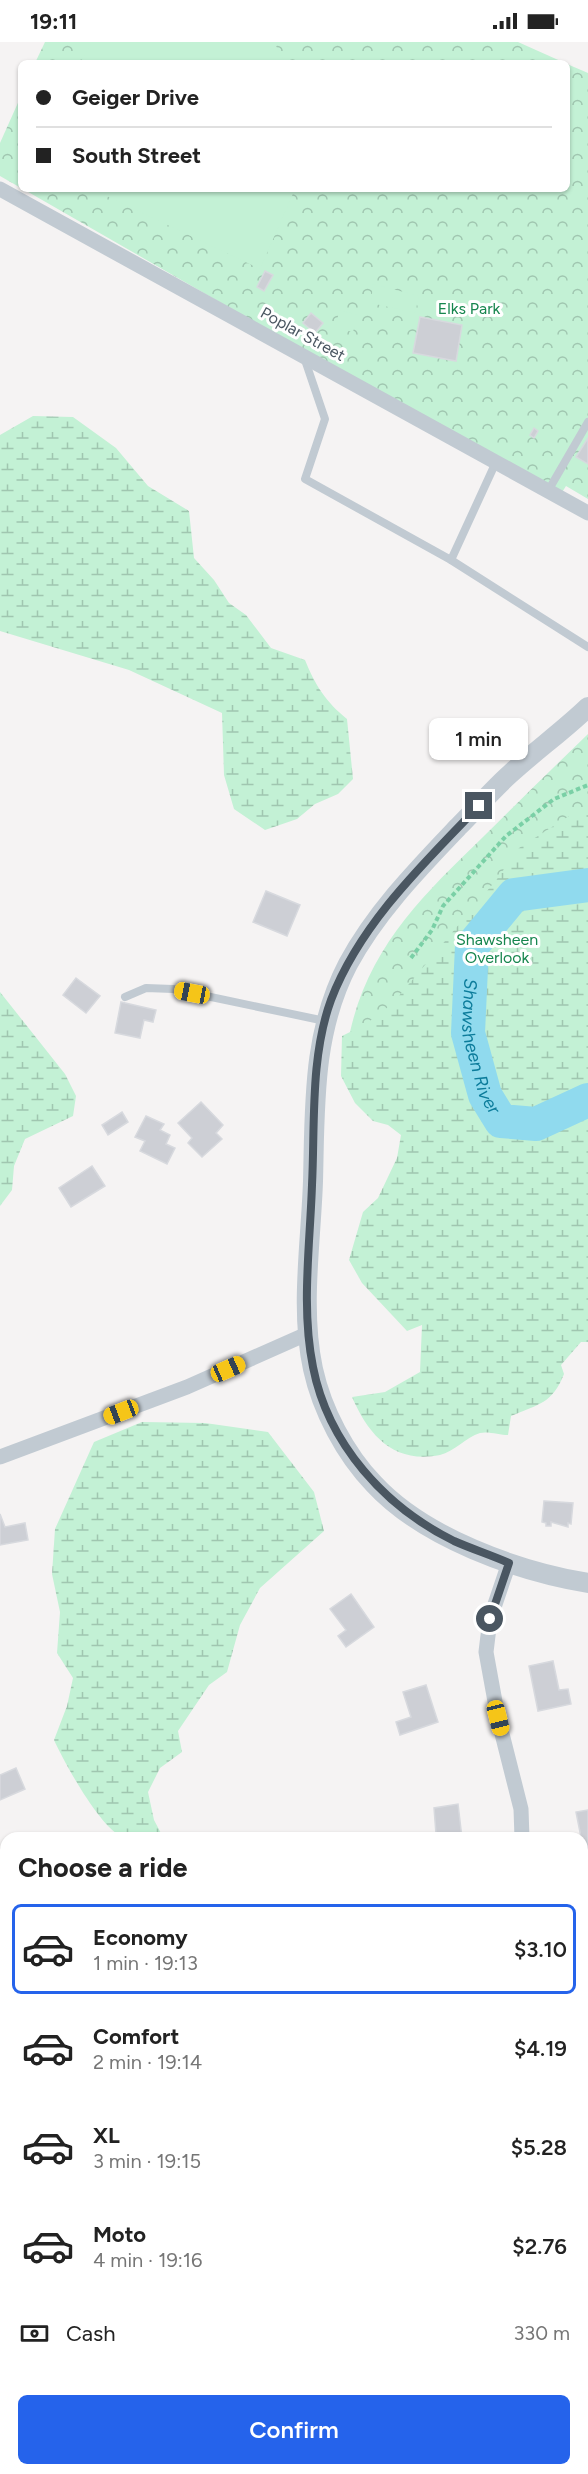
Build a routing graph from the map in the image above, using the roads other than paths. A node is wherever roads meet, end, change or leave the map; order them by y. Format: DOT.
graph roads {
  1 [pos="0,189"];
  2 [pos="304,355"];
  3 [pos="588,422"];
  4 [pos="496,462"];
  5 [pos="548,491"];
  6 [pos="588,513"];
  7 [pos="451,560"];
  8 [pos="588,647"];
  9 [pos="588,707"];
  10 [pos="125,997"];
  11 [pos="326,1021"];
  12 [pos="309,1333"];
  13 [pos="0,1457"];
  14 [pos="509,1563"];
  15 [pos="588,1583"];
  16 [pos="522,1832"];
  1 -- 2 [label="street, Poplar Street"];
  2 -- 4 [label="street, Poplar Street"];
  2 -- 7 [label="lane"];
  3 -- 5 [label="lane"];
  4 -- 5 [label="street, Poplar Street"];
  4 -- 7 [label="lane"];
  5 -- 6 [label="street, Poplar Street"];
  7 -- 8 [label="lane"];
  9 -- 11 [label="street"];
  10 -- 11 [label="lane"];
  11 -- 12 [label="street"];
  12 -- 13 [label="street"];
  12 -- 14 [label="street"];
  14 -- 15 [label="street"];
  14 -- 16 [label="street"];
}
